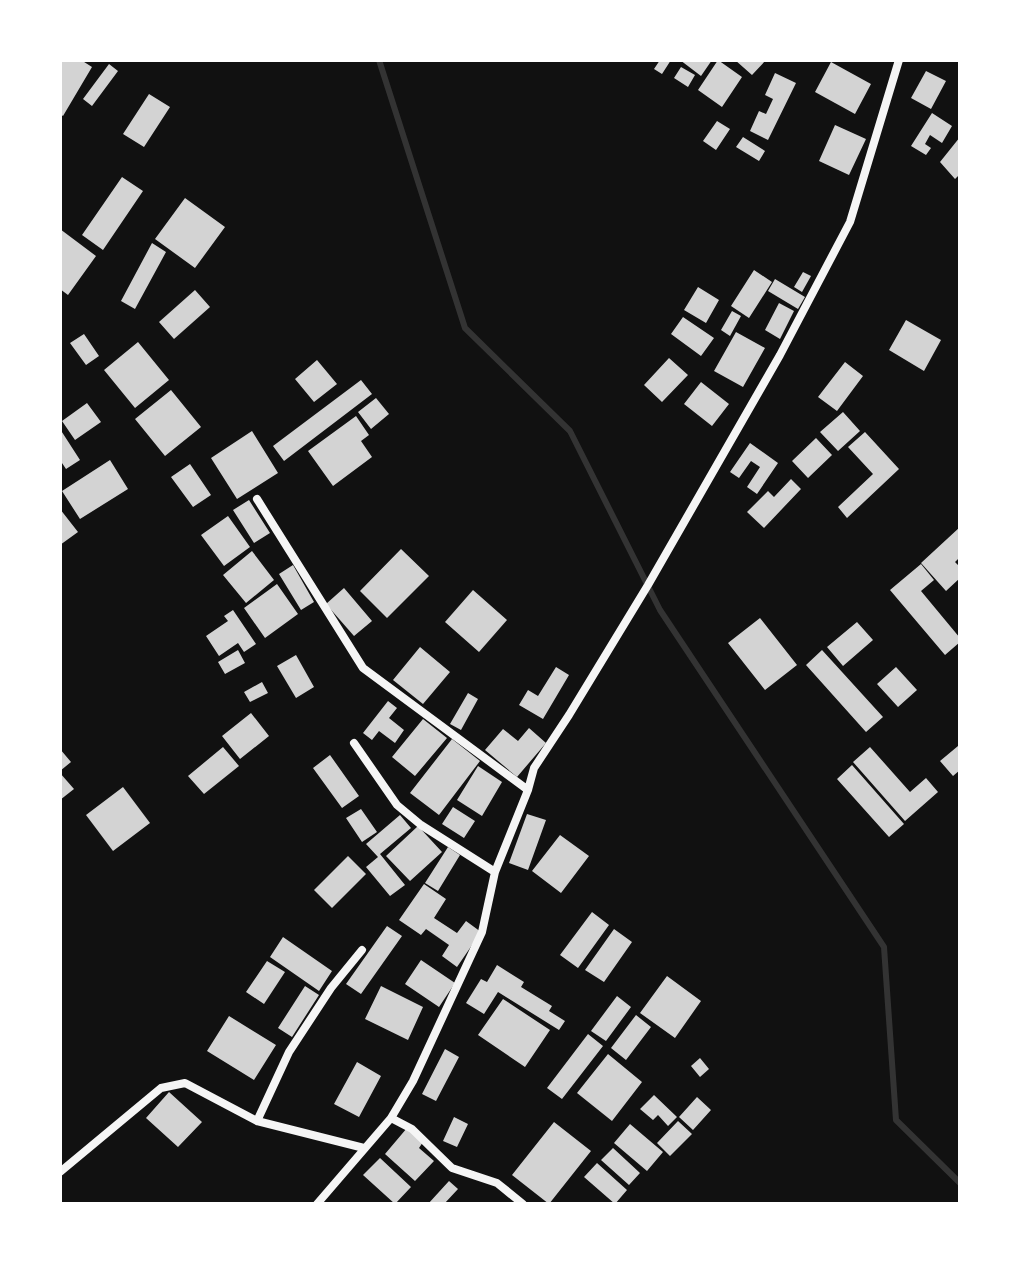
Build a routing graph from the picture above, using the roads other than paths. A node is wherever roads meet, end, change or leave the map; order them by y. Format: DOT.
graph roads {
  1 [pos="899,60"];
  2 [pos="257,499"];
  3 [pos="354,743"];
  4 [pos="528,790"];
  5 [pos="495,872"];
  6 [pos="362,950"];
  7 [pos="391,1118"];
  8 [pos="257,1121"];
  9 [pos="364,1148"];
  10 [pos="60,1172"];
  11 [pos="317,1204"];
  12 [pos="523,1204"];
  1 -- 4 [label="street"];
  2 -- 4 [label="street"];
  3 -- 5 [label="street"];
  4 -- 5 [label="street"];
  5 -- 7 [label="street"];
  6 -- 8 [label="street"];
  7 -- 9 [label="street"];
  7 -- 12 [label="street"];
  8 -- 9 [label="street"];
  8 -- 10 [label="street"];
  9 -- 11 [label="street"];
}
